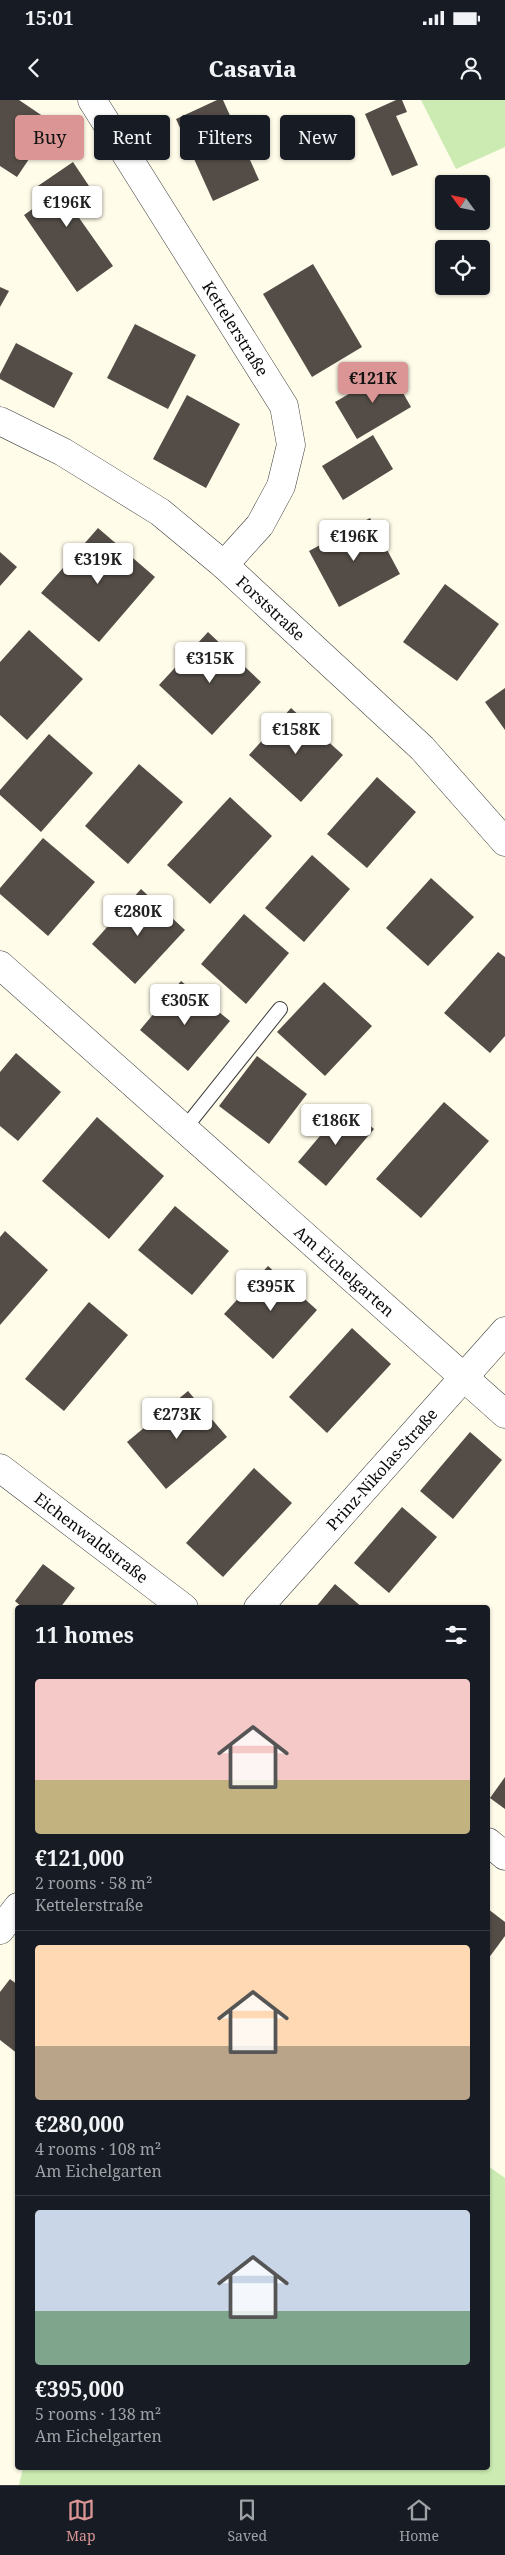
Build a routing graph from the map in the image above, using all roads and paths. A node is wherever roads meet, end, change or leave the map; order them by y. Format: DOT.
graph roads {
  1 [pos="92,100"];
  2 [pos="0,421"];
  3 [pos="224,565"];
  4 [pos="505,842"];
  5 [pos="0,965"];
  6 [pos="280,1009"];
  7 [pos="185,1128"];
  8 [pos="505,1331"];
  9 [pos="465,1377"];
  10 [pos="505,1414"];
  11 [pos="0,1468"];
  12 [pos="180,1605"];
  13 [pos="261,1605"];
  14 [pos="490,1844"];
  15 [pos="505,1856"];
  16 [pos="15,1911"];
  17 [pos="0,1930"];
  1 -- 3 [label="street, Kettelerstraße"];
  2 -- 3 [label="street, Forststraße"];
  3 -- 4 [label="street, Forststraße"];
  5 -- 7 [label="street, Am Eichelgarten"];
  6 -- 7 [label="lane"];
  7 -- 9 [label="street, Am Eichelgarten"];
  8 -- 9 [label="street, Prinz-Nikolas-Straße"];
  9 -- 10 [label="street, Am Eichelgarten"];
  9 -- 13 [label="street, Prinz-Nikolas-Straße"];
  11 -- 12 [label="street, Eichenwaldstraße"];
  14 -- 15 [label="street"];
  16 -- 17 [label="street"];
}
